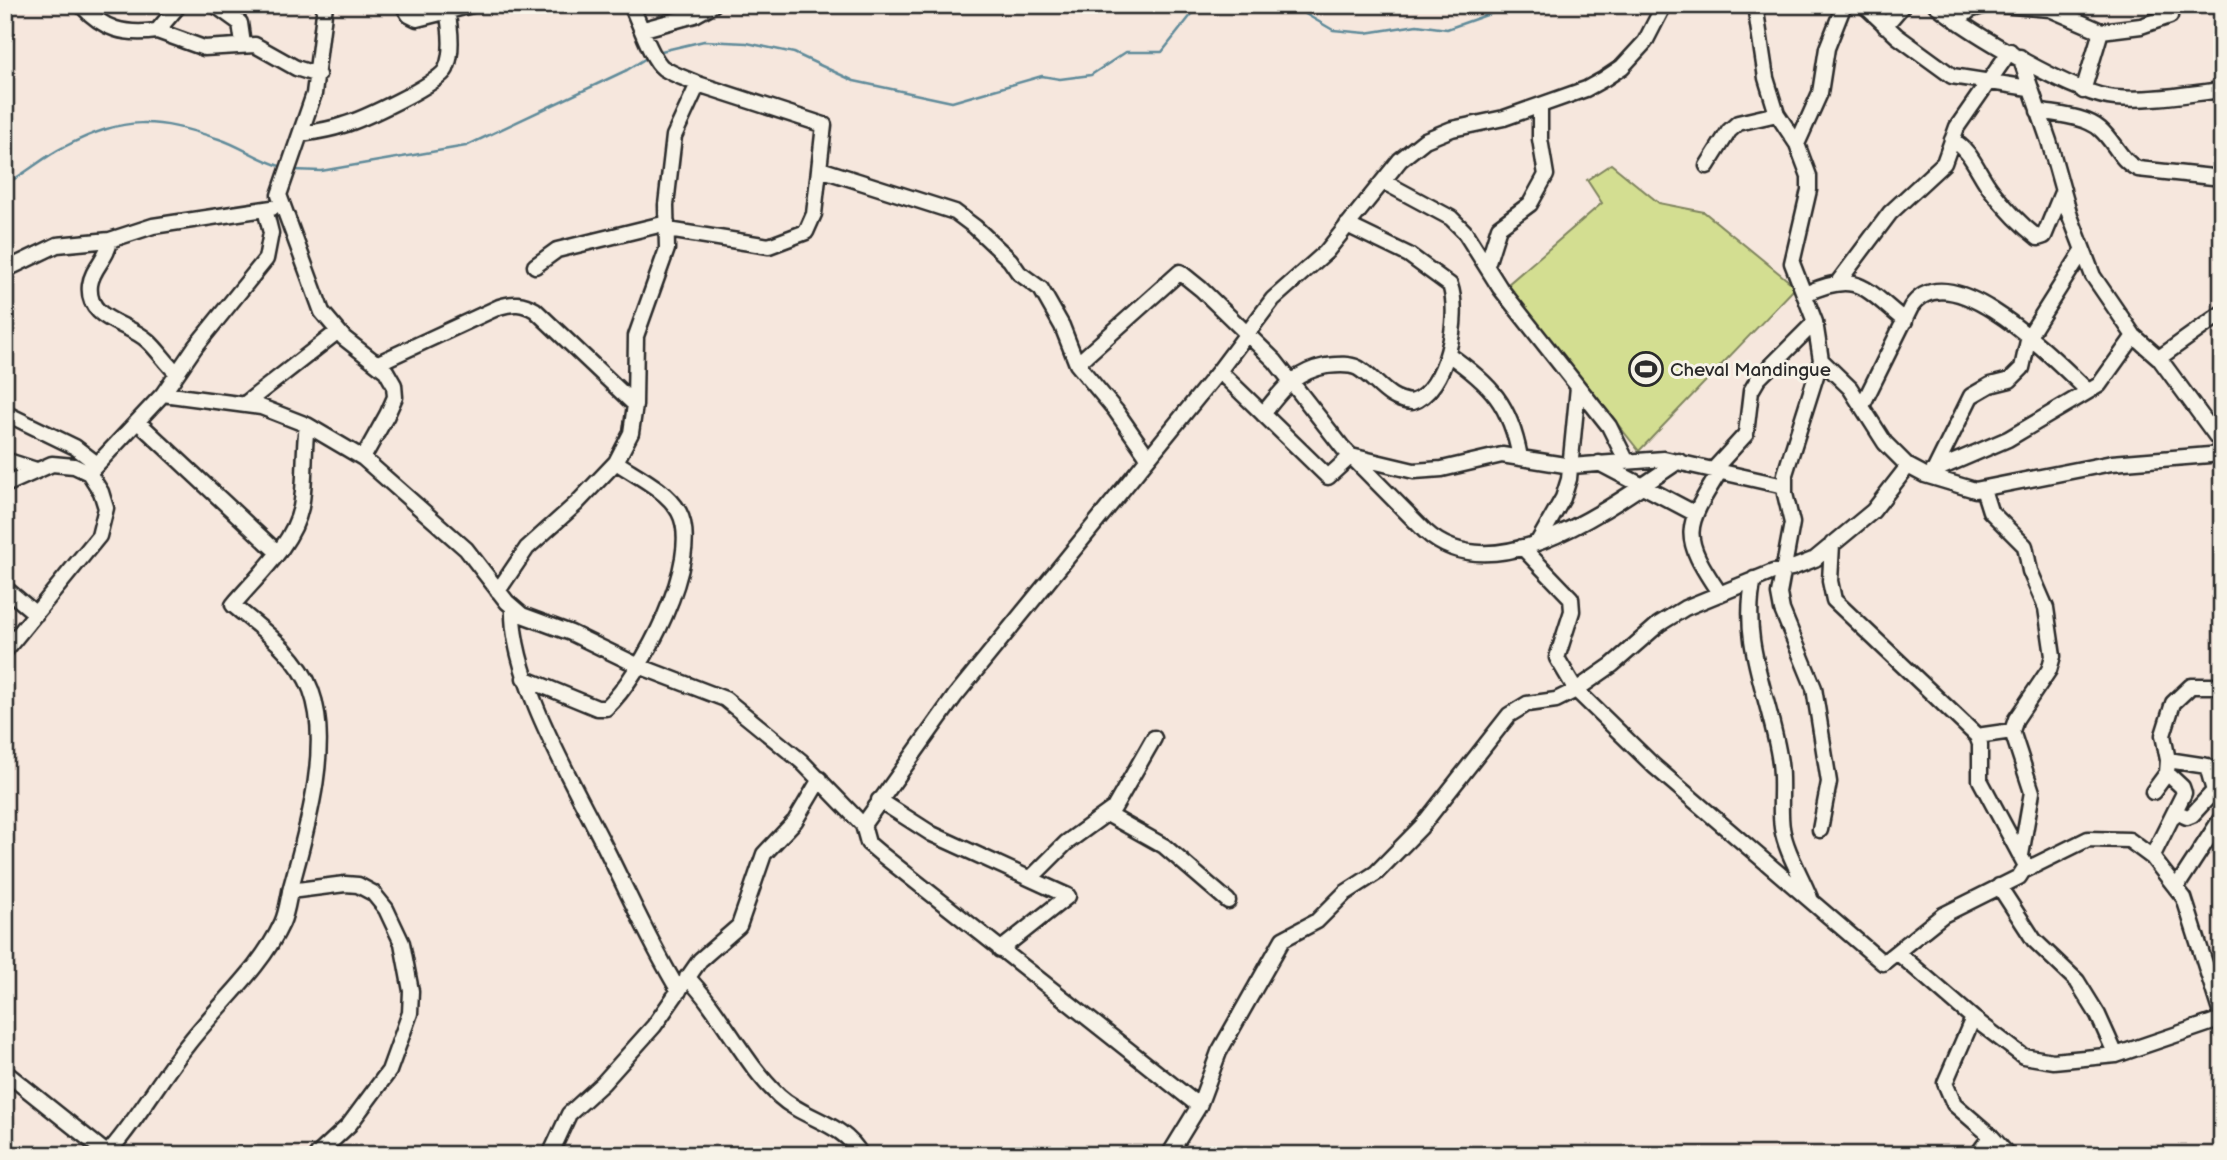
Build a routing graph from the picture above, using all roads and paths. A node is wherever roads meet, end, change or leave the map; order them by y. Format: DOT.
graph roads {
  1 [pos="81,5"];
  2 [pos="179,5"];
  3 [pos="215,5"];
  4 [pos="325,5"];
  5 [pos="403,5"];
  6 [pos="472,5"];
  7 [pos="631,5"];
  8 [pos="713,5"];
  9 [pos="1664,5"];
  10 [pos="1755,5"];
  11 [pos="1844,5"];
  12 [pos="1864,5"];
  13 [pos="1903,5"];
  14 [pos="1936,5"];
  15 [pos="1986,5"];
  16 [pos="2001,5"];
  17 [pos="447,8"];
  18 [pos="2170,16"];
  19 [pos="1957,20"];
  20 [pos="1885,26"];
  21 [pos="644,29"];
  22 [pos="157,31"];
  23 [pos="2101,31"];
  24 [pos="243,44"];
  25 [pos="2015,54"];
  26 [pos="318,75"];
  27 [pos="1991,83"];
  28 [pos="698,84"];
  29 [pos="2029,88"];
  30 [pos="2222,90"];
  31 [pos="2083,91"];
  32 [pos="1540,106"];
  33 [pos="2038,111"];
  34 [pos="1777,114"];
  35 [pos="301,134"];
  36 [pos="1952,140"];
  37 [pos="1797,144"];
  38 [pos="1707,166"];
  39 [pos="820,170"];
  40 [pos="2222,178"];
  41 [pos="1384,182"];
  42 [pos="2063,190"];
  43 [pos="281,206"];
  44 [pos="265,209"];
  45 [pos="1347,225"];
  46 [pos="668,227"];
  47 [pos="110,240"];
  48 [pos="2082,252"];
  49 [pos="1487,265"];
  50 [pos="535,266"];
  51 [pos="5,271"];
  52 [pos="1839,281"];
  53 [pos="1805,294"];
  54 [pos="2222,313"];
  55 [pos="1905,321"];
  56 [pos="1815,322"];
  57 [pos="337,332"];
  58 [pos="1246,335"];
  59 [pos="2029,336"];
  60 [pos="2134,336"];
  61 [pos="1448,354"];
  62 [pos="2159,358"];
  63 [pos="1821,360"];
  64 [pos="378,363"];
  65 [pos="1077,364"];
  66 [pos="1219,371"];
  67 [pos="177,373"];
  68 [pos="1290,379"];
  69 [pos="1578,387"];
  70 [pos="2088,391"];
  71 [pos="163,394"];
  72 [pos="246,403"];
  73 [pos="1863,404"];
  74 [pos="635,405"];
  75 [pos="5,413"];
  76 [pos="1263,414"];
  77 [pos="138,422"];
  78 [pos="307,425"];
  79 [pos="2222,444"];
  80 [pos="2222,454"];
  81 [pos="1351,456"];
  82 [pos="1148,457"];
  83 [pos="1520,457"];
  84 [pos="363,458"];
  85 [pos="5,460"];
  86 [pos="1626,460"];
  87 [pos="1679,461"];
  88 [pos="615,462"];
  89 [pos="1599,463"];
  90 [pos="1571,466"];
  91 [pos="1908,466"];
  92 [pos="93,468"];
  93 [pos="36,470"];
  94 [pos="1717,470"];
  95 [pos="1929,473"];
  96 [pos="5,485"];
  97 [pos="1641,486"];
  98 [pos="1784,486"];
  99 [pos="1983,489"];
  100 [pos="1694,513"];
  101 [pos="1538,542"];
  102 [pos="1832,544"];
  103 [pos="1522,547"];
  104 [pos="277,552"];
  105 [pos="1783,570"];
  106 [pos="1754,579"];
  107 [pos="5,588"];
  108 [pos="498,591"];
  109 [pos="1720,594"];
  110 [pos="513,609"];
  111 [pos="36,614"];
  112 [pos="5,651"];
  113 [pos="639,666"];
  114 [pos="524,678"];
  115 [pos="2222,687"];
  116 [pos="1576,690"];
  117 [pos="2012,731"];
  118 [pos="1977,736"];
  119 [pos="1154,738"];
  120 [pos="2168,766"];
  121 [pos="820,779"];
  122 [pos="2153,792"];
  123 [pos="2218,796"];
  124 [pos="879,800"];
  125 [pos="2176,812"];
  126 [pos="1107,814"];
  127 [pos="2222,817"];
  128 [pos="863,825"];
  129 [pos="1820,830"];
  130 [pos="2021,855"];
  131 [pos="2152,857"];
  132 [pos="2025,870"];
  133 [pos="1031,878"];
  134 [pos="1999,886"];
  135 [pos="2176,888"];
  136 [pos="290,891"];
  137 [pos="1228,901"];
  138 [pos="1812,902"];
  139 [pos="1000,950"];
  140 [pos="1898,953"];
  141 [pos="687,977"];
  142 [pos="678,991"];
  143 [pos="1973,1018"];
  144 [pos="2222,1018"];
  145 [pos="2116,1055"];
  146 [pos="5,1072"];
  147 [pos="1199,1106"];
  148 [pos="1991,1136"];
  149 [pos="107,1154"];
  150 [pos="317,1155"];
  151 [pos="550,1155"];
  152 [pos="861,1155"];
  153 [pos="1169,1155"];
  154 [pos="1978,1155"];
  155 [pos="2008,1155"];
  1 -- 22 [label="street"];
  2 -- 22 [label="street"];
  3 -- 24 [label="street"];
  4 -- 26 [label="street"];
  5 -- 17 [label="street"];
  6 -- 17 [label="street"];
  7 -- 21 [label="street"];
  8 -- 21 [label="street"];
  9 -- 32 [label="street"];
  10 -- 34 [label="street"];
  11 -- 37 [label="street"];
  12 -- 20 [label="street"];
  13 -- 20 [label="street"];
  14 -- 19 [label="street"];
  15 -- 19 [label="street"];
  16 -- 23 [label="street"];
  17 -- 35 [label="street"];
  18 -- 23 [label="street"];
  19 -- 25 [label="street"];
  20 -- 27 [label="street"];
  21 -- 28 [label="street"];
  22 -- 24 [label="street"];
  23 -- 31 [label="street"];
  24 -- 26 [label="street"];
  25 -- 27 [label="street"];
  25 -- 29 [label="street"];
  25 -- 31 [label="street"];
  26 -- 35 [label="street"];
  27 -- 29 [label="street"];
  27 -- 36 [label="street"];
  28 -- 39 [label="street"];
  28 -- 46 [label="street"];
  29 -- 33 [label="street"];
  30 -- 31 [label="street"];
  32 -- 41 [label="street"];
  32 -- 49 [label="street"];
  33 -- 40 [label="street"];
  33 -- 42 [label="street"];
  34 -- 37 [label="street"];
  34 -- 38 [label="street"];
  35 -- 43 [label="street"];
  36 -- 42 [label="street"];
  36 -- 52 [label="street"];
  37 -- 53 [label="street"];
  39 -- 46 [label="street"];
  39 -- 65 [label="street"];
  41 -- 45 [label="street"];
  41 -- 49 [label="street"];
  42 -- 48 [label="street"];
  43 -- 44 [label="street"];
  43 -- 57 [label="street"];
  44 -- 47 [label="street"];
  44 -- 67 [label="street"];
  45 -- 58 [label="street"];
  45 -- 61 [label="street"];
  46 -- 50 [label="street"];
  46 -- 74 [label="street"];
  47 -- 51 [label="street"];
  47 -- 67 [label="street"];
  48 -- 59 [label="street"];
  48 -- 60 [label="street"];
  49 -- 69 [label="street"];
  52 -- 53 [label="street"];
  52 -- 55 [label="street"];
  53 -- 56 [label="street"];
  54 -- 62 [label="street"];
  55 -- 59 [label="street"];
  55 -- 73 [label="street"];
  56 -- 63 [label="street"];
  56 -- 94 [label="street"];
  57 -- 64 [label="street"];
  57 -- 72 [label="street"];
  58 -- 65 [label="street"];
  58 -- 66 [label="street"];
  58 -- 68 [label="street"];
  59 -- 70 [label="street"];
  59 -- 95 [label="street"];
  60 -- 62 [label="street"];
  60 -- 70 [label="street"];
  61 -- 68 [label="street"];
  61 -- 83 [label="street"];
  62 -- 79 [label="street"];
  63 -- 73 [label="street"];
  63 -- 98 [label="street"];
  64 -- 74 [label="street"];
  64 -- 84 [label="street"];
  65 -- 82 [label="street"];
  66 -- 76 [label="street"];
  66 -- 82 [label="street"];
  67 -- 71 [label="street"];
  68 -- 76 [label="street"];
  68 -- 81 [label="street"];
  69 -- 86 [label="street"];
  69 -- 90 [label="street"];
  70 -- 95 [label="street"];
  71 -- 72 [label="street"];
  71 -- 77 [label="street"];
  72 -- 78 [label="street"];
  73 -- 91 [label="street"];
  74 -- 88 [label="street"];
  75 -- 92 [label="street"];
  76 -- 81 [label="street"];
  77 -- 92 [label="street"];
  77 -- 104 [label="street"];
  78 -- 84 [label="street"];
  78 -- 104 [label="street"];
  80 -- 99 [label="street"];
  81 -- 83 [label="street"];
  81 -- 103 [label="street"];
  82 -- 124 [label="street"];
  83 -- 90 [label="street"];
  84 -- 108 [label="street"];
  85 -- 93 [label="street"];
  86 -- 87 [label="street"];
  86 -- 89 [label="street"];
  87 -- 94 [label="street"];
  87 -- 97 [label="street"];
  88 -- 108 [label="street"];
  88 -- 113 [label="street"];
  89 -- 90 [label="street"];
  89 -- 97 [label="street"];
  90 -- 101 [label="street"];
  91 -- 95 [label="street"];
  91 -- 102 [label="street"];
  92 -- 93 [label="street"];
  92 -- 111 [label="street"];
  93 -- 96 [label="street"];
  94 -- 98 [label="street"];
  94 -- 100 [label="street"];
  95 -- 99 [label="street"];
  97 -- 100 [label="street"];
  97 -- 101 [label="street"];
  98 -- 105 [label="street"];
  99 -- 117 [label="street"];
  100 -- 109 [label="street"];
  101 -- 103 [label="street"];
  102 -- 105 [label="street"];
  102 -- 118 [label="street"];
  103 -- 116 [label="street"];
  104 -- 136 [label="street"];
  105 -- 106 [label="street"];
  105 -- 129 [label="street"];
  106 -- 109 [label="street"];
  106 -- 138 [label="street"];
  107 -- 111 [label="street"];
  108 -- 110 [label="street"];
  109 -- 116 [label="street"];
  110 -- 113 [label="street"];
  110 -- 114 [label="street"];
  111 -- 112 [label="street"];
  113 -- 114 [label="street"];
  113 -- 121 [label="street"];
  114 -- 142 [label="street"];
  115 -- 120 [label="street"];
  116 -- 138 [label="street"];
  116 -- 147 [label="street"];
  117 -- 118 [label="street"];
  117 -- 130 [label="street"];
  118 -- 130 [label="street"];
  119 -- 126 [label="street"];
  120 -- 122 [label="street"];
  120 -- 123 [label="street"];
  120 -- 125 [label="street"];
  121 -- 128 [label="street"];
  121 -- 141 [label="street"];
  123 -- 125 [label="street"];
  124 -- 128 [label="street"];
  124 -- 133 [label="street"];
  125 -- 131 [label="street"];
  126 -- 133 [label="street"];
  126 -- 137 [label="street"];
  127 -- 135 [label="street"];
  128 -- 139 [label="street"];
  130 -- 132 [label="street"];
  131 -- 132 [label="street"];
  131 -- 135 [label="street"];
  132 -- 134 [label="street"];
  133 -- 139 [label="street"];
  134 -- 140 [label="street"];
  134 -- 145 [label="street"];
  135 -- 144 [label="street"];
  136 -- 149 [label="street"];
  136 -- 150 [label="street"];
  138 -- 140 [label="street"];
  139 -- 147 [label="street"];
  140 -- 143 [label="street"];
  141 -- 142 [label="street"];
  141 -- 152 [label="street"];
  142 -- 151 [label="street"];
  143 -- 145 [label="street"];
  143 -- 148 [label="street"];
  144 -- 145 [label="street"];
  146 -- 149 [label="street"];
  147 -- 153 [label="street"];
  148 -- 154 [label="street"];
  148 -- 155 [label="street"];
}
